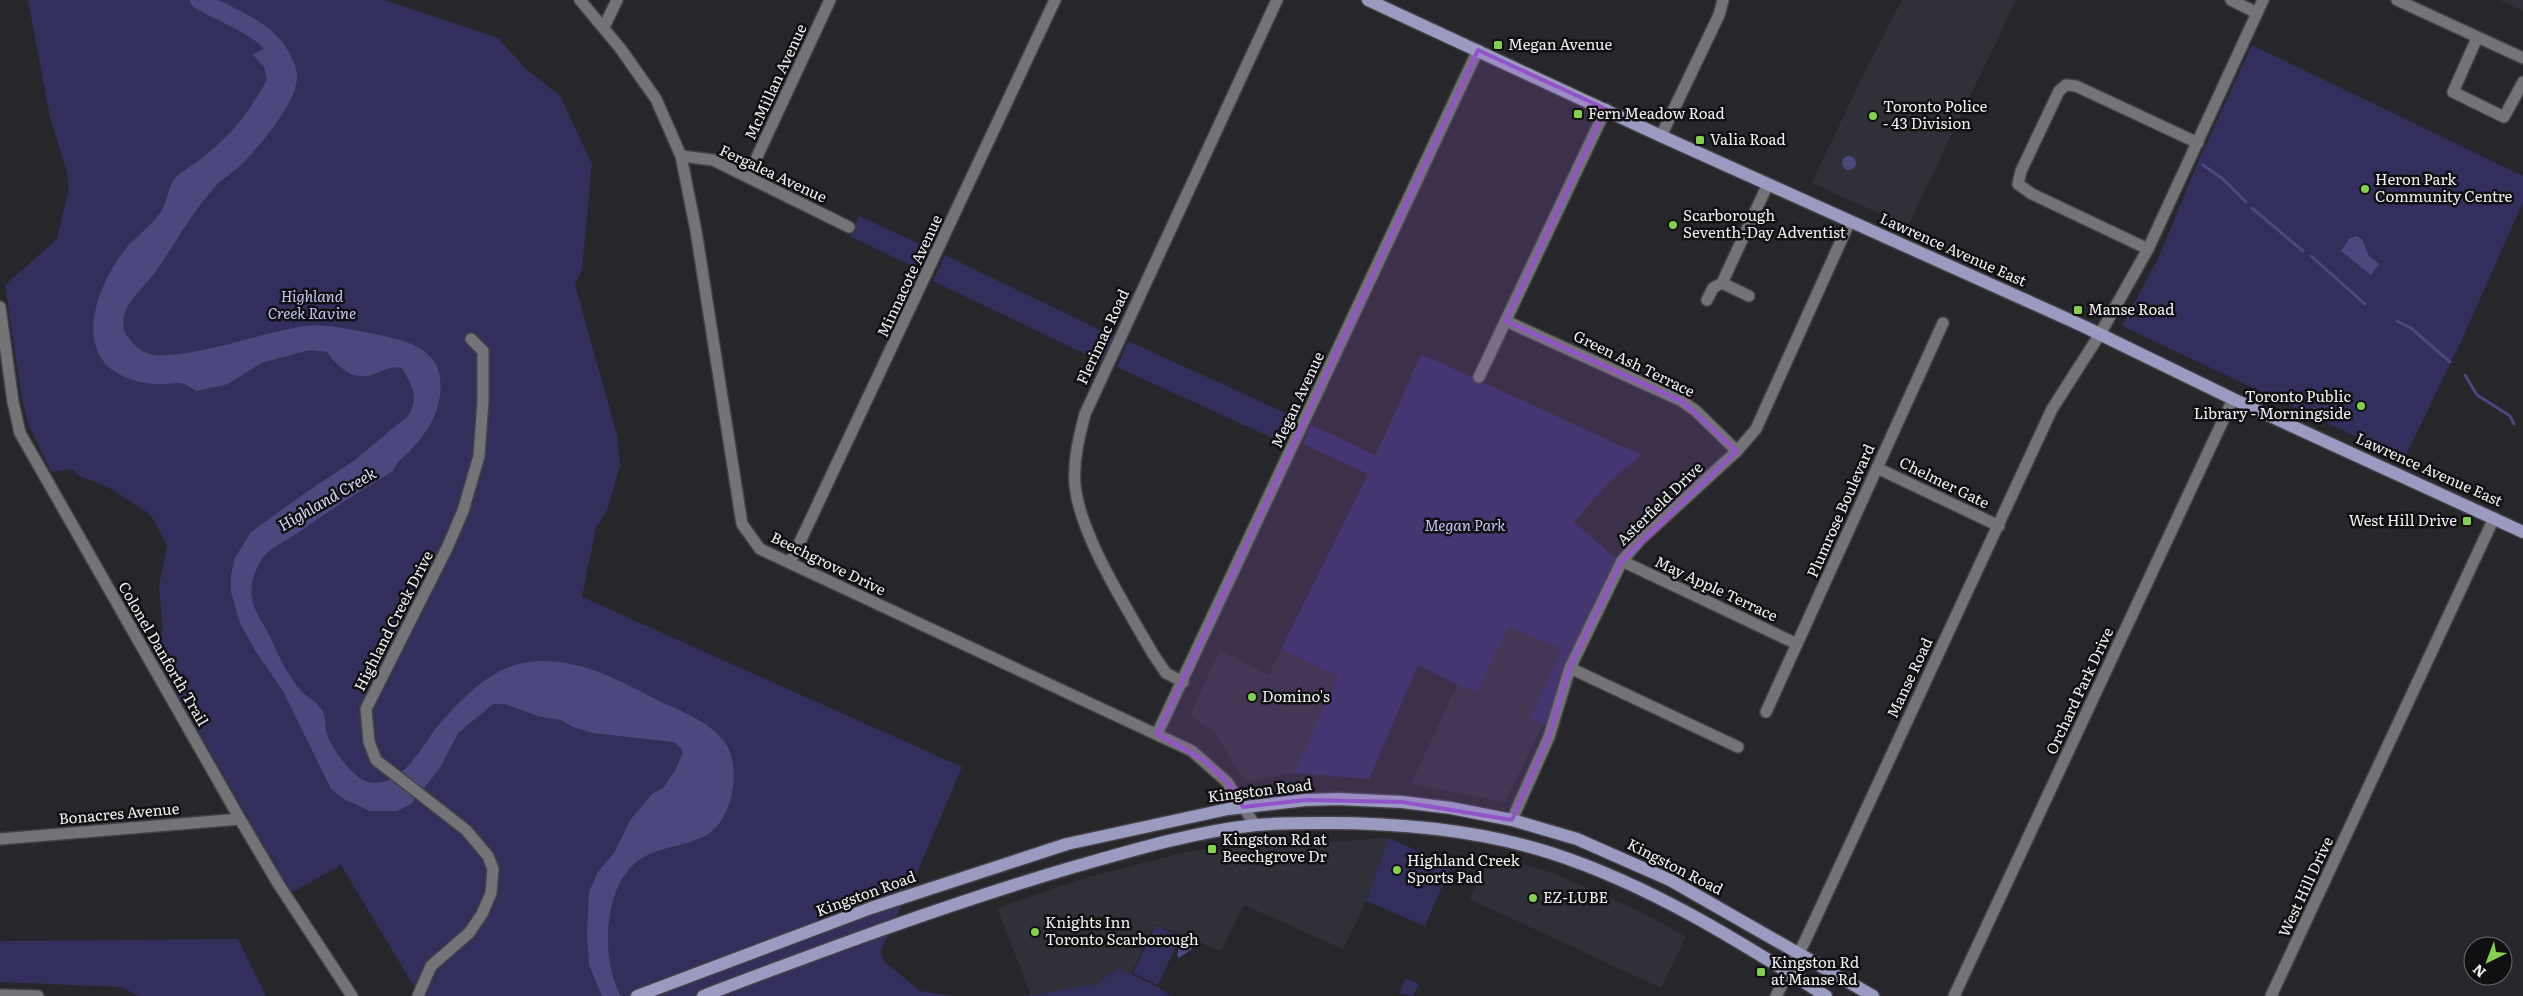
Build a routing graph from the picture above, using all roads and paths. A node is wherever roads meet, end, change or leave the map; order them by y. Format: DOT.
graph roads {
  1 [pos="580,0"];
  2 [pos="616,0"];
  3 [pos="830,0"];
  4 [pos="1055,0"];
  5 [pos="1277,0"];
  6 [pos="1368,0"];
  7 [pos="1723,0"];
  8 [pos="2231,0"];
  9 [pos="2264,0"];
  10 [pos="2398,0"];
  11 [pos="2257,13"];
  12 [pos="604,28"];
  13 [pos="2477,38"];
  14 [pos="1478,50"];
  15 [pos="2523,58"];
  16 [pos="2523,82"];
  17 [pos="1606,108"];
  18 [pos="1661,136"];
  19 [pos="2198,143"];
  20 [pos="680,156"];
  21 [pos="748,176"];
  22 [pos="1768,184"];
  23 [pos="1850,221"];
  24 [pos="849,227"];
  25 [pos="2148,248"];
  26 [pos="1722,283"];
  27 [pos="1748,296"];
  28 [pos="1707,300"];
  29 [pos="0,306"];
  30 [pos="1506,321"];
  31 [pos="1943,323"];
  32 [pos="2100,334"];
  33 [pos="471,339"];
  34 [pos="1479,377"];
  35 [pos="2234,399"];
  36 [pos="1737,451"];
  37 [pos="1877,468"];
  38 [pos="2494,518"];
  39 [pos="1998,526"];
  40 [pos="2523,532"];
  41 [pos="1622,561"];
  42 [pos="790,563"];
  43 [pos="1797,644"];
  44 [pos="1570,668"];
  45 [pos="1183,682"];
  46 [pos="1766,712"];
  47 [pos="1158,734"];
  48 [pos="1738,747"];
  49 [pos="1243,807"];
  50 [pos="240,819"];
  51 [pos="1512,820"];
  52 [pos="1255,825"];
  53 [pos="0,839"];
  54 [pos="1799,952"];
  55 [pos="1789,973"];
  56 [pos="0,995"];
  57 [pos="38,996"];
  58 [pos="352,996"];
  59 [pos="418,996"];
  60 [pos="636,996"];
  61 [pos="703,996"];
  62 [pos="1776,996"];
  63 [pos="1826,996"];
  64 [pos="1873,996"];
  65 [pos="1954,996"];
  66 [pos="2271,996"];
  1 -- 12 [label="street, Beechgrove Drive"];
  2 -- 12 [label="street"];
  3 -- 21 [label="street, McMillan Avenue"];
  4 -- 42 [label="street, Minnacote Avenue"];
  5 -- 45 [label="street, Flerimac Road"];
  6 -- 14 [label="main road, Lawrence Avenue East"];
  7 -- 18 [label="street"];
  8 -- 11 [label="street"];
  9 -- 11 [label="street, Manse Road"];
  10 -- 13 [label="street"];
  11 -- 19 [label="street, Manse Road"];
  12 -- 20 [label="street, Beechgrove Drive"];
  13 -- 15 [label="street"];
  13 -- 16 [label="street"];
  14 -- 17 [label="main road, Lawrence Avenue East"];
  14 -- 45 [label="street, Megan Avenue"];
  17 -- 18 [label="main road, Lawrence Avenue East"];
  17 -- 30 [label="street"];
  18 -- 22 [label="main road, Lawrence Avenue East"];
  19 -- 25 [label="street, Manse Road"];
  19 -- 25 [label="street"];
  20 -- 21 [label="street, Fergalea Avenue"];
  20 -- 42 [label="street, Beechgrove Drive"];
  21 -- 24 [label="street, Fergalea Avenue"];
  22 -- 23 [label="main road, Lawrence Avenue East"];
  22 -- 26 [label="street"];
  23 -- 32 [label="main road, Lawrence Avenue East"];
  23 -- 36 [label="street, Asterfield Drive"];
  25 -- 32 [label="street, Manse Road"];
  26 -- 27 [label="street"];
  26 -- 28 [label="street"];
  29 -- 50 [label="street, Colonel Danforth Trail"];
  30 -- 34 [label="street"];
  30 -- 36 [label="street, Green Ash Terrace"];
  31 -- 37 [label="street, Plumrose Boulevard"];
  32 -- 35 [label="main road, Lawrence Avenue East"];
  32 -- 39 [label="street, Manse Road"];
  33 -- 59 [label="street, Highland Creek Drive"];
  35 -- 38 [label="main road, Lawrence Avenue East"];
  35 -- 65 [label="street, Orchard Park Drive"];
  36 -- 41 [label="street, Asterfield Drive"];
  37 -- 39 [label="street, Chelmer Gate"];
  37 -- 43 [label="street, Plumrose Boulevard"];
  38 -- 40 [label="main road, Lawrence Avenue East"];
  38 -- 66 [label="street, West Hill Drive"];
  39 -- 54 [label="street, Manse Road"];
  41 -- 43 [label="street, May Apple Terrace"];
  41 -- 44 [label="street, Asterfield Drive"];
  42 -- 47 [label="street, Beechgrove Drive"];
  43 -- 46 [label="street, Plumrose Boulevard"];
  44 -- 48 [label="street"];
  44 -- 51 [label="street, Asterfield Drive"];
  45 -- 47 [label="street, Megan Avenue"];
  47 -- 49 [label="street, Beechgrove Drive"];
  49 -- 51 [label="main road, Kingston Road"];
  49 -- 52 [label="street, Beechgrove Drive"];
  49 -- 60 [label="main road, Kingston Road"];
  50 -- 53 [label="street, Bonacres Avenue"];
  50 -- 58 [label="street, Colonel Danforth Trail"];
  51 -- 54 [label="main road, Kingston Road"];
  52 -- 55 [label="main road"];
  52 -- 61 [label="main road"];
  54 -- 55 [label="street, Manse Road"];
  54 -- 64 [label="main road, Kingston Road"];
  55 -- 62 [label="street, Manse Road"];
  55 -- 63 [label="main road"];
  56 -- 57 [label="street"];
}
